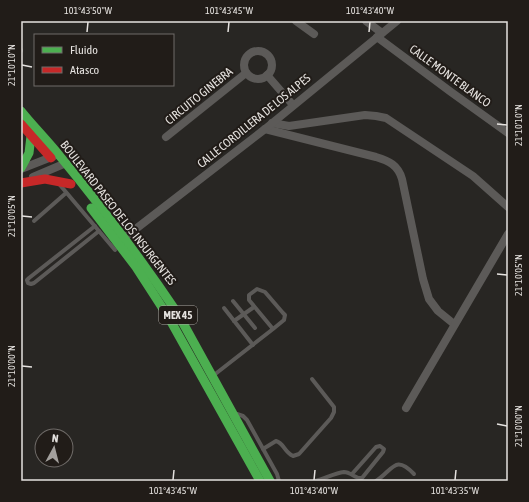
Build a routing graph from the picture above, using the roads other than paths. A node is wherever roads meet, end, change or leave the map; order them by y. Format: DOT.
graph roads {
  1 [pos="296,21"];
  2 [pos="366,21"];
  3 [pos="397,21"];
  4 [pos="314,34"];
  5 [pos="380,35"];
  6 [pos="246,73"];
  7 [pos="267,75"];
  8 [pos="293,105"];
  9 [pos="21,111"];
  10 [pos="272,123"];
  11 [pos="21,124"];
  12 [pos="265,129"];
  13 [pos="508,133"];
  14 [pos="31,136"];
  15 [pos="166,137"];
  16 [pos="55,156"];
  17 [pos="62,165"];
  18 [pos="21,168"];
  19 [pos="56,180"];
  20 [pos="76,182"];
  21 [pos="21,183"];
  22 [pos="66,193"];
  23 [pos="508,207"];
  24 [pos="34,221"];
  25 [pos="95,226"];
  26 [pos="99,231"];
  27 [pos="508,234"];
  28 [pos="124,238"];
  29 [pos="119,254"];
  30 [pos="134,274"];
  31 [pos="145,290"];
  32 [pos="233,301"];
  33 [pos="254,306"];
  34 [pos="224,308"];
  35 [pos="159,313"];
  36 [pos="243,314"];
  37 [pos="169,318"];
  38 [pos="234,321"];
  39 [pos="454,324"];
  40 [pos="255,328"];
  41 [pos="273,330"];
  42 [pos="253,345"];
  43 [pos="211,376"];
  44 [pos="312,379"];
  45 [pos="406,408"];
  46 [pos="231,412"];
  47 [pos="263,449"];
  48 [pos="352,474"];
  49 [pos="414,474"];
  50 [pos="260,481"];
  51 [pos="270,481"];
  52 [pos="279,481"];
  53 [pos="315,481"];
  54 [pos="376,481"];
  1 -- 4 [label="street"];
  2 -- 5 [label="street, CALLE MONTE BLANCO"];
  3 -- 5 [label="street, CALLE CORDILLERA DE LOS ALPES"];
  5 -- 8 [label="street, CALLE CORDILLERA DE LOS ALPES"];
  5 -- 13 [label="street, CALLE MONTE BLANCO"];
  6 -- 7 [label="street, CIRCUITO GINEBRA"];
  6 -- 7 [label="street, CIRCUITO GINEBRA"];
  6 -- 15 [label="street, CIRCUITO GINEBRA"];
  7 -- 8 [label="street"];
  8 -- 10 [label="street, CALLE CORDILLERA DE LOS ALPES"];
  9 -- 16 [label="main road, BOULEVARD PASEO DE LOS INSURGENTES / MEX 45"];
  10 -- 12 [label="street, CALLE CORDILLERA DE LOS ALPES"];
  10 -- 23 [label="street"];
  11 -- 14 [label="main road, BOULEVARD PASEO DE LOS INSURGENTES / MEX 45"];
  12 -- 28 [label="street, CALLE CORDILLERA DE LOS ALPES"];
  12 -- 39 [label="street"];
  14 -- 16 [label="main road, BOULEVARD PASEO DE LOS INSURGENTES / MEX 45"];
  14 -- 18 [label="main road"];
  16 -- 17 [label="main road, BOULEVARD PASEO DE LOS INSURGENTES / MEX 45"];
  16 -- 18 [label="street"];
  16 -- 20 [label="main road"];
  17 -- 20 [label="main road, BOULEVARD PASEO DE LOS INSURGENTES / MEX 45"];
  17 -- 21 [label="street"];
  19 -- 20 [label="main road"];
  19 -- 21 [label="main road"];
  19 -- 22 [label="lane"];
  20 -- 28 [label="main road, BOULEVARD PASEO DE LOS INSURGENTES / MEX 45"];
  20 -- 37 [label="main road, BOULEVARD PASEO DE LOS INSURGENTES / MEX 45"];
  22 -- 24 [label="lane"];
  22 -- 25 [label="lane"];
  25 -- 26 [label="lane"];
  25 -- 26 [label="lane"];
  26 -- 29 [label="lane"];
  27 -- 39 [label="street"];
  28 -- 43 [label="main road, BOULEVARD PASEO DE LOS INSURGENTES / MEX 45"];
  30 -- 31 [label="lane"];
  32 -- 36 [label="lane"];
  33 -- 36 [label="lane"];
  33 -- 41 [label="lane"];
  33 -- 41 [label="lane"];
  34 -- 38 [label="lane"];
  35 -- 37 [label="lane"];
  36 -- 38 [label="lane"];
  36 -- 40 [label="lane"];
  37 -- 50 [label="main road, BOULEVARD PASEO DE LOS INSURGENTES / MEX 45"];
  38 -- 42 [label="lane"];
  39 -- 45 [label="street"];
  41 -- 42 [label="lane"];
  42 -- 43 [label="lane"];
  43 -- 46 [label="main road, BOULEVARD PASEO DE LOS INSURGENTES / MEX 45"];
  44 -- 47 [label="lane"];
  46 -- 47 [label="lane"];
  46 -- 51 [label="main road, BOULEVARD PASEO DE LOS INSURGENTES / MEX 45"];
  47 -- 52 [label="lane"];
  48 -- 48 [label="lane"];
  48 -- 53 [label="lane"];
  49 -- 54 [label="lane"];
}
